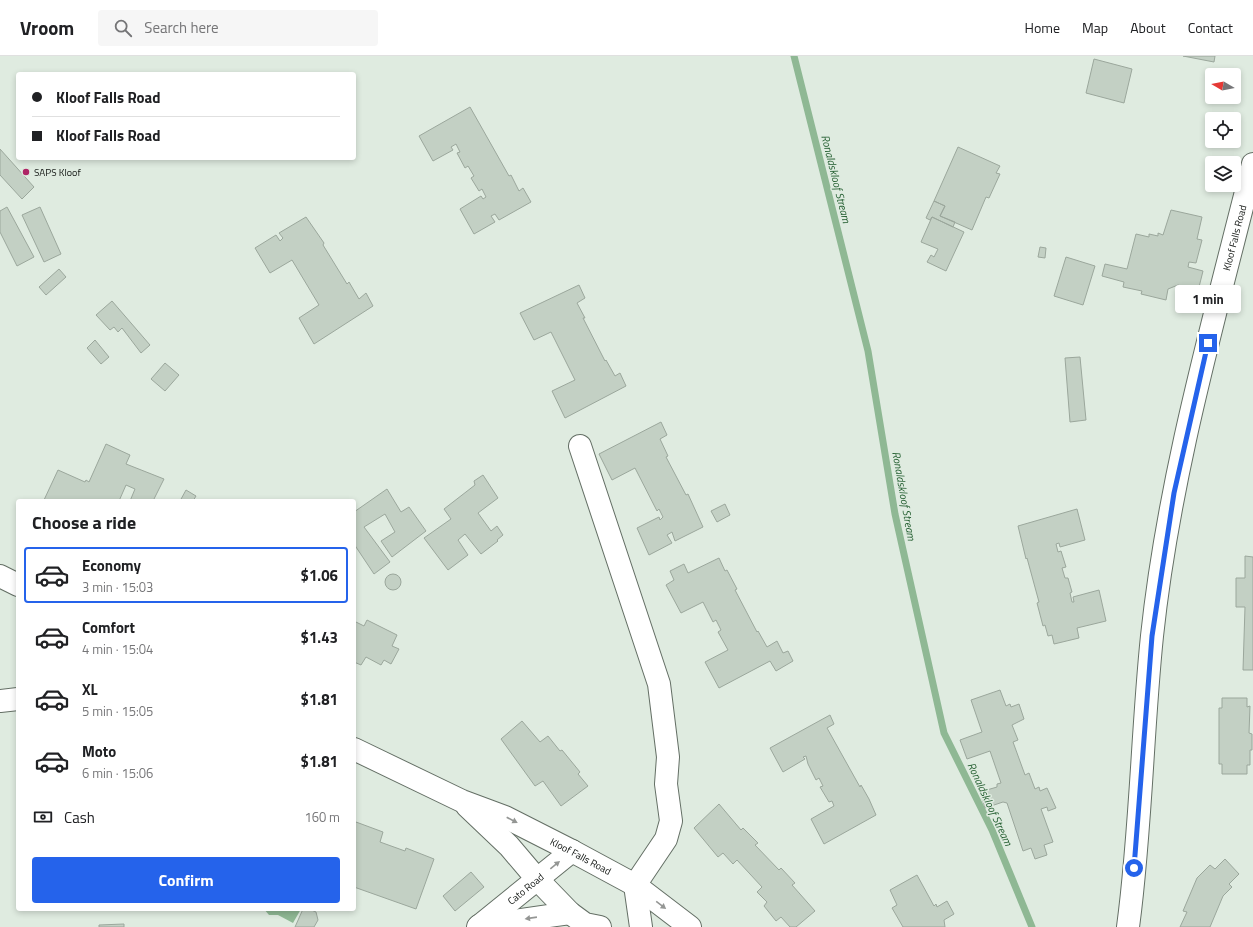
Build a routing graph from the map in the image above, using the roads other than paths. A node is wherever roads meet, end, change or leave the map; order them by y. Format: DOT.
graph roads {
  1 [pos="1253,164"];
  2 [pos="580,446"];
  3 [pos="0,576"];
  4 [pos="16,584"];
  5 [pos="16,699"];
  6 [pos="0,701"];
  7 [pos="356,750"];
  8 [pos="462,802"];
  9 [pos="572,851"];
  10 [pos="537,879"];
  11 [pos="635,885"];
  12 [pos="586,923"];
  13 [pos="479,927"];
  14 [pos="641,927"];
  15 [pos="690,927"];
  16 [pos="1128,927"];
  1 -- 16 [label="main road, Kloof Falls Road"];
  2 -- 11 [label="main road"];
  3 -- 4 [label="main road"];
  5 -- 6 [label="main road"];
  7 -- 8 [label="main road, Kloof Falls Road"];
  8 -- 9 [label="main road, Kloof Falls Road, one-way"];
  8 -- 10 [label="main road, Kloof Falls Road"];
  10 -- 9 [label="main road, Cato Road, one-way"];
  9 -- 11 [label="main road, Kloof Falls Road"];
  10 -- 12 [label="main road, Kloof Falls Road"];
  10 -- 13 [label="main road, Cato Road"];
  11 -- 14 [label="main road"];
  11 -- 15 [label="main road, Kloof Falls Road, one-way"];
  12 -- 13 [label="main road, one-way"];
}
